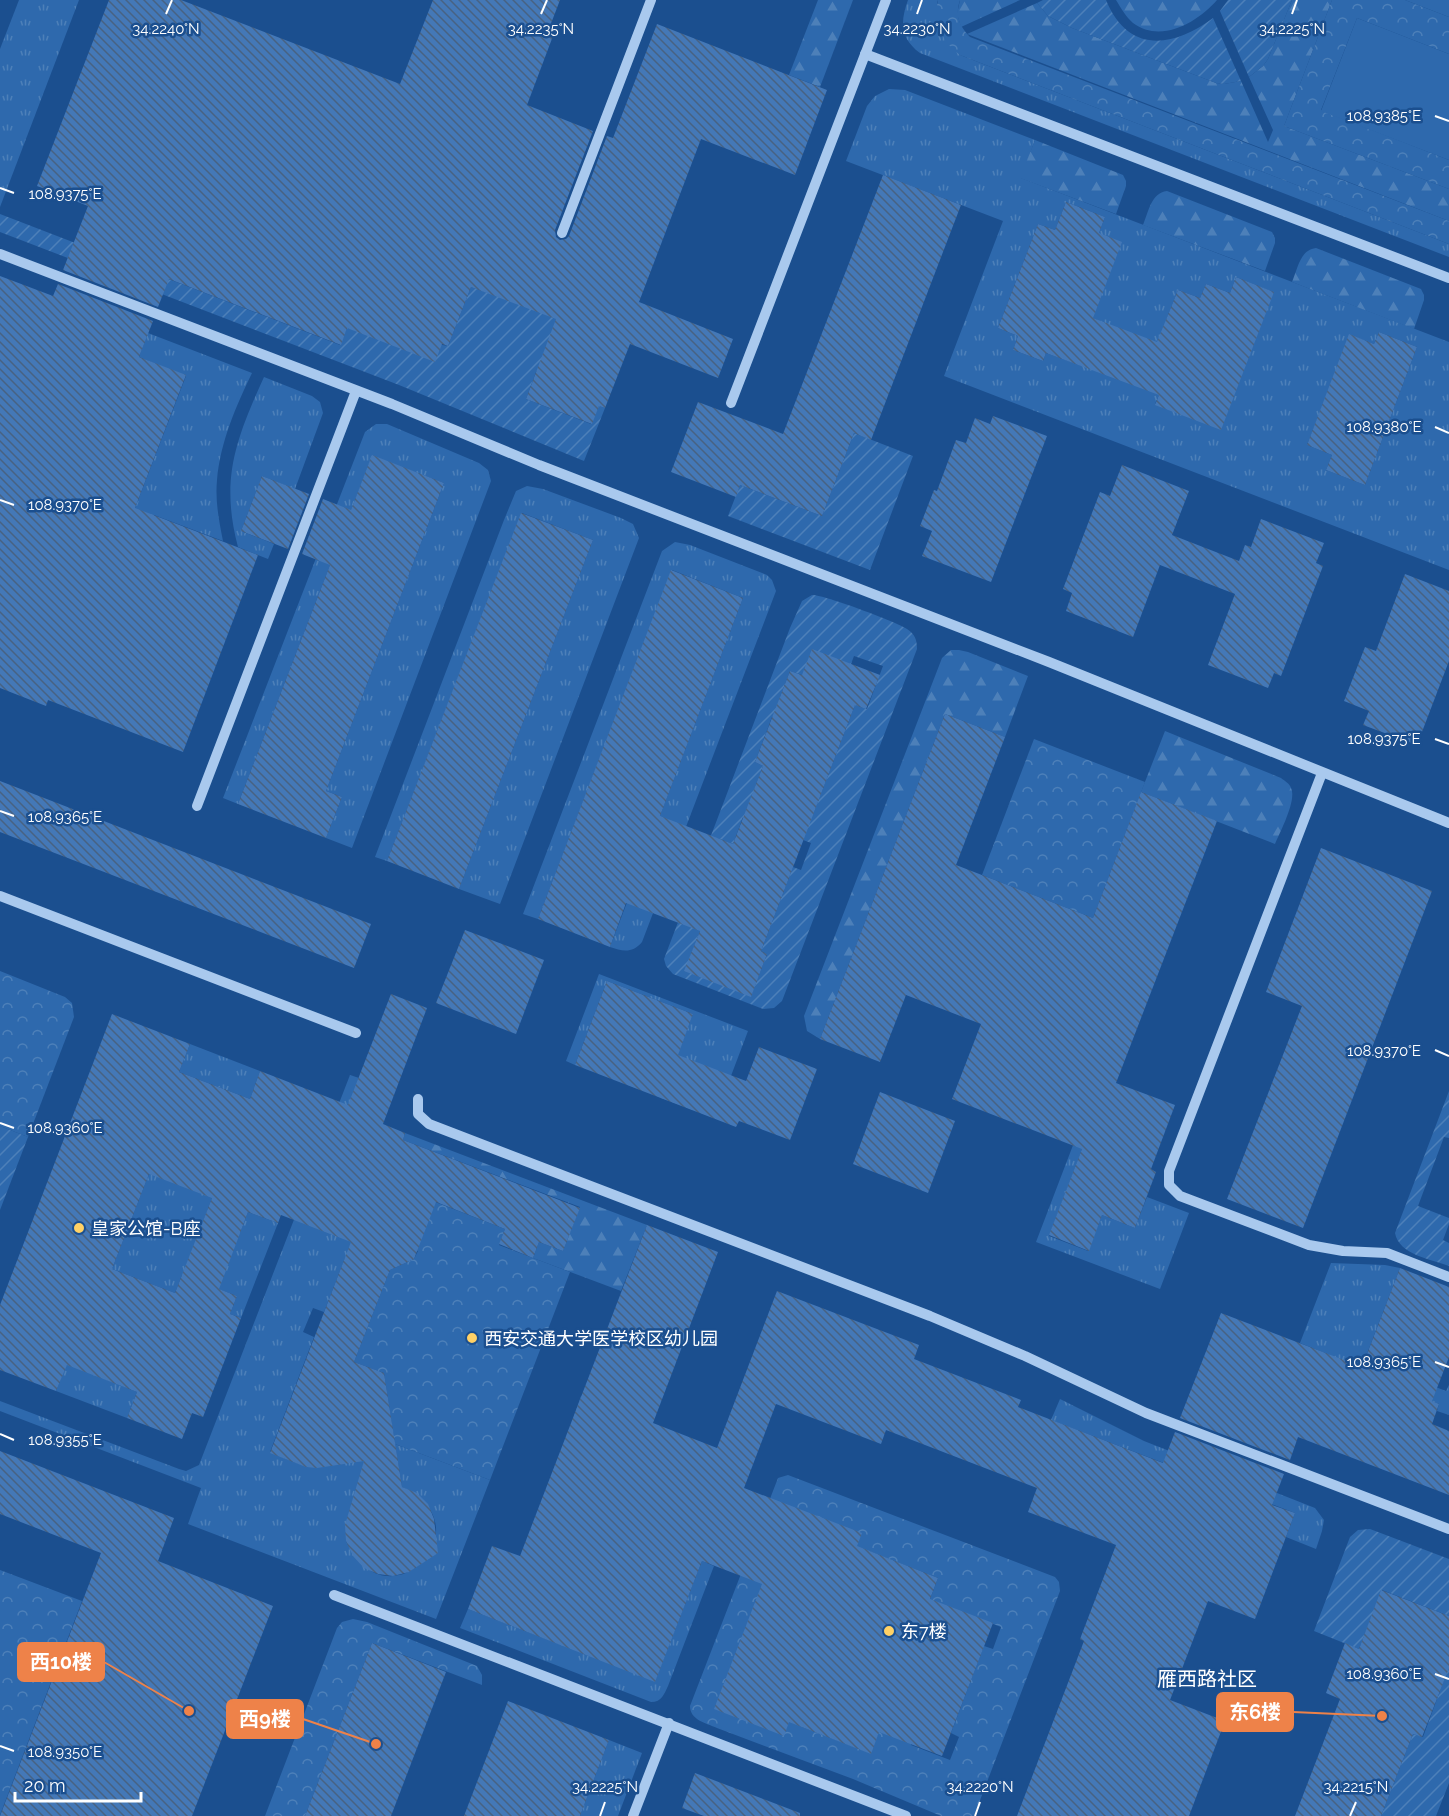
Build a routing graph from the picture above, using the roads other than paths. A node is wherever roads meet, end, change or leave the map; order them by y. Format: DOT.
graph roads {
  1 [pos="651,0"];
  2 [pos="886,0"];
  3 [pos="865,54"];
  4 [pos="561,233"];
  5 [pos="0,254"];
  6 [pos="1449,278"];
  7 [pos="356,391"];
  8 [pos="731,403"];
  9 [pos="1322,773"];
  10 [pos="197,806"];
  11 [pos="1449,823"];
  12 [pos="0,897"];
  13 [pos="356,1033"];
  14 [pos="418,1099"];
  15 [pos="1449,1277"];
  16 [pos="1449,1529"];
  17 [pos="334,1595"];
  18 [pos="669,1723"];
  19 [pos="633,1816"];
  20 [pos="906,1816"];
  1 -- 4 [label="street"];
  2 -- 3 [label="street"];
  3 -- 6 [label="street"];
  3 -- 8 [label="street"];
  5 -- 7 [label="street"];
  7 -- 9 [label="street"];
  7 -- 10 [label="street"];
  9 -- 11 [label="street"];
  9 -- 15 [label="street"];
  12 -- 13 [label="street"];
  14 -- 16 [label="street"];
  17 -- 18 [label="street"];
  18 -- 19 [label="street"];
  18 -- 20 [label="street"];
}
